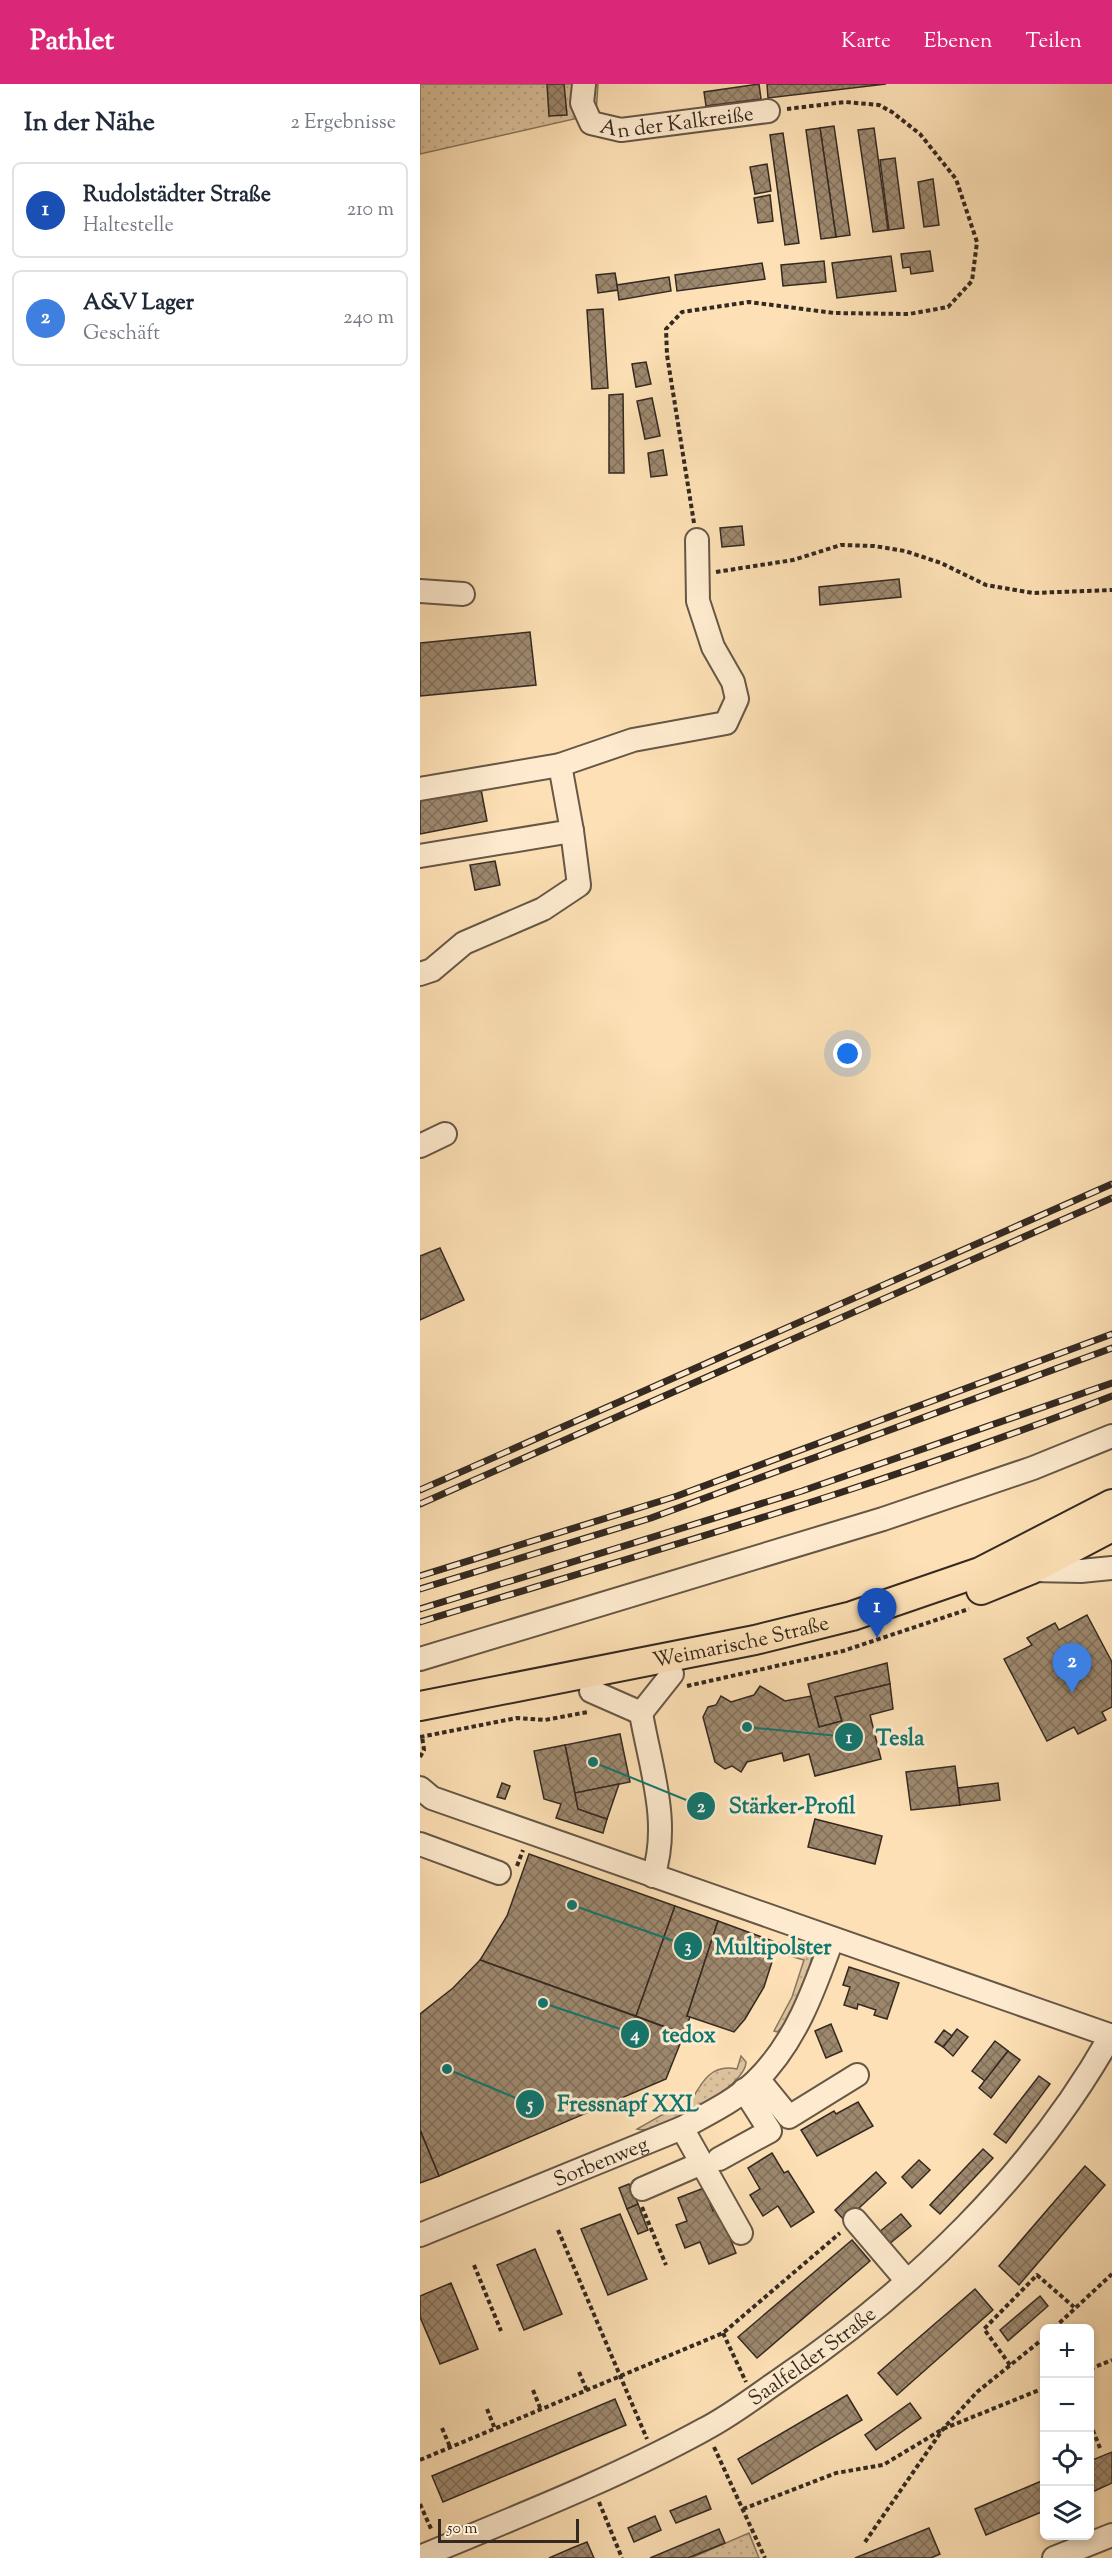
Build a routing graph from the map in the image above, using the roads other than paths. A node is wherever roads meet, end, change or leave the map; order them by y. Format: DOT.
graph roads {
  1 [pos="584,84"];
  2 [pos="768,111"];
  3 [pos="697,540"];
  4 [pos="420,591"];
  5 [pos="463,594"];
  6 [pos="560,765"];
  7 [pos="420,789"];
  8 [pos="573,831"];
  9 [pos="420,856"];
  10 [pos="420,974"];
  11 [pos="445,1134"];
  12 [pos="420,1146"];
  13 [pos="1112,1436"];
  14 [pos="1112,1504"];
  15 [pos="1112,1527"];
  16 [pos="1112,1568"];
  17 [pos="1030,1570"];
  18 [pos="420,1659"];
  19 [pos="672,1674"];
  20 [pos="591,1691"];
  21 [pos="420,1706"];
  22 [pos="641,1713"];
  23 [pos="421,1730"];
  24 [pos="420,1788"];
  25 [pos="420,1844"];
  26 [pos="499,1873"];
  27 [pos="653,1876"];
  28 [pos="832,1940"];
  29 [pos="1111,2035"];
  30 [pos="857,2076"];
  31 [pos="751,2084"];
  32 [pos="681,2128"];
  33 [pos="710,2162"];
  34 [pos="642,2189"];
  35 [pos="855,2220"];
  36 [pos="741,2233"];
  37 [pos="420,2235"];
  38 [pos="907,2281"];
  39 [pos="1112,2535"];
  40 [pos="430,2553"];
  41 [pos="1054,2558"];
  1 -- 2 [label="street, An der Kalkreiße"];
  3 -- 6 [label="street"];
  4 -- 5 [label="street"];
  6 -- 7 [label="street"];
  6 -- 8 [label="street"];
  8 -- 9 [label="street"];
  8 -- 10 [label="street"];
  11 -- 12 [label="street"];
  13 -- 18 [label="street"];
  14 -- 21 [label="main road, Weimarische Straße"];
  15 -- 17 [label="main road, Weimarische Straße"];
  16 -- 17 [label="street"];
  17 -- 19 [label="main road, Weimarische Straße"];
  19 -- 20 [label="main road, Weimarische Straße"];
  19 -- 22 [label="street"];
  20 -- 22 [label="street"];
  20 -- 23 [label="main road, Weimarische Straße"];
  22 -- 27 [label="street"];
  24 -- 27 [label="street"];
  25 -- 26 [label="street"];
  27 -- 28 [label="street"];
  28 -- 29 [label="street"];
  28 -- 31 [label="street, Sorbenweg"];
  29 -- 38 [label="street, Saalfelder Straße"];
  30 -- 31 [label="street"];
  31 -- 32 [label="street, Sorbenweg"];
  31 -- 33 [label="street"];
  32 -- 33 [label="street"];
  32 -- 37 [label="street, Sorbenweg"];
  33 -- 34 [label="street"];
  33 -- 36 [label="street"];
  35 -- 38 [label="street"];
  38 -- 40 [label="street, Saalfelder Straße"];
  39 -- 41 [label="street"];
}
